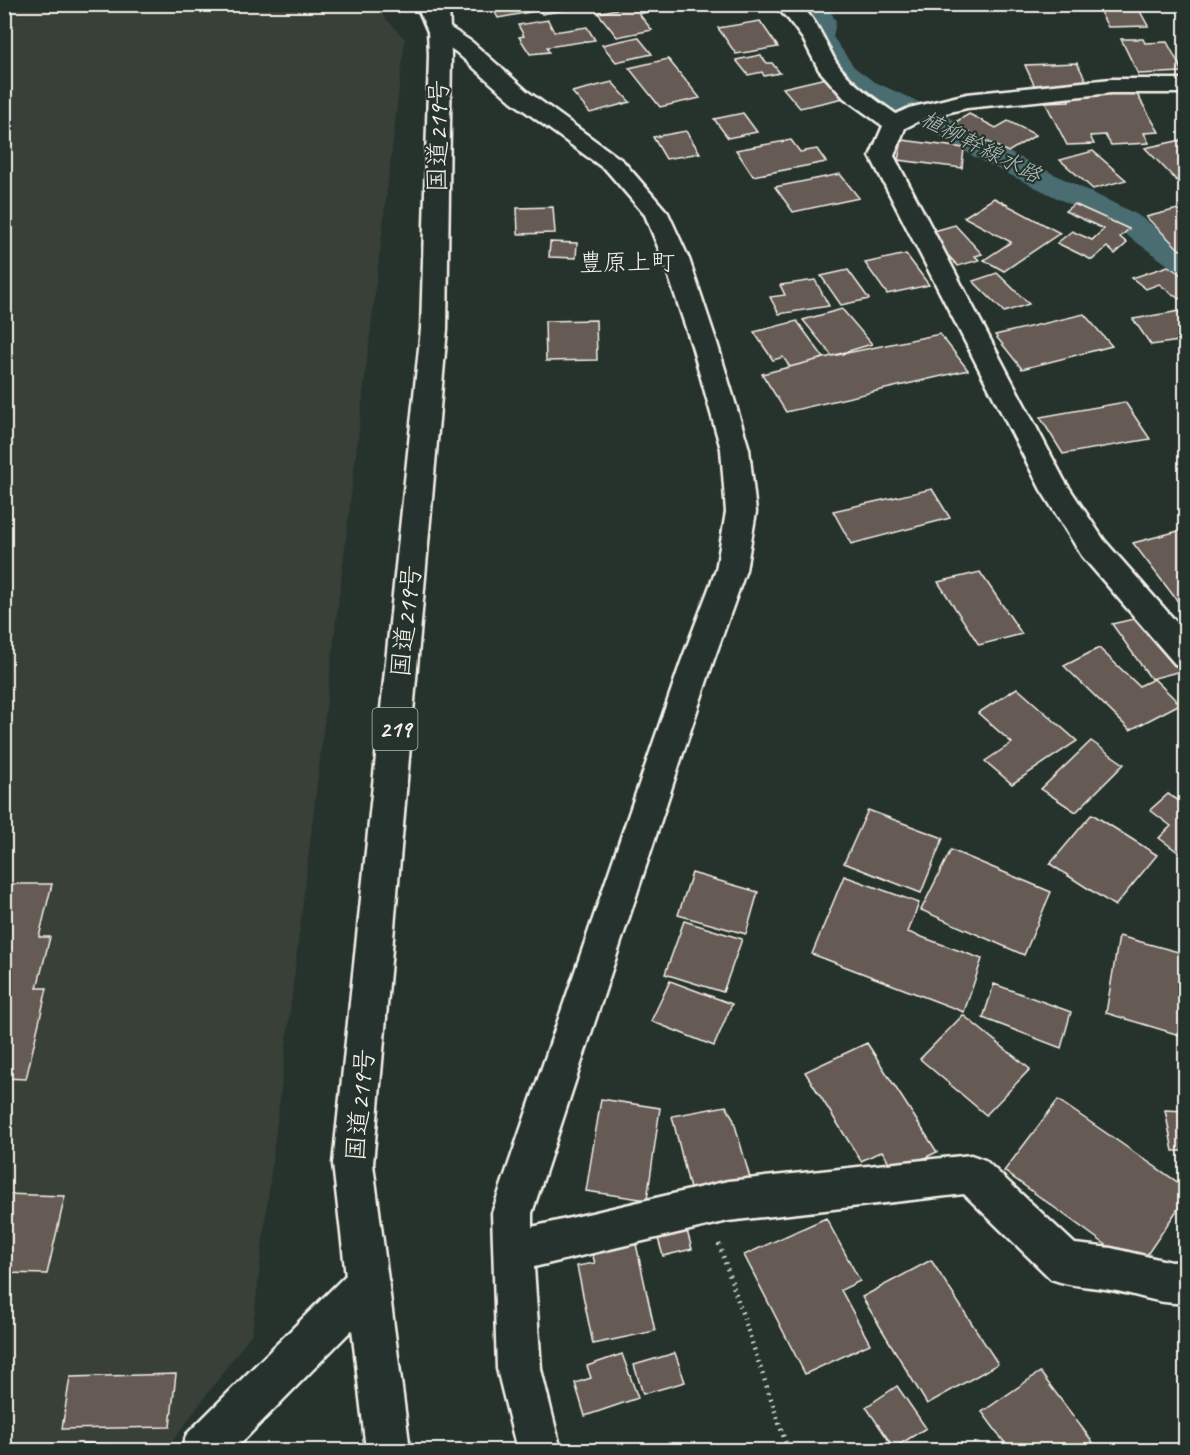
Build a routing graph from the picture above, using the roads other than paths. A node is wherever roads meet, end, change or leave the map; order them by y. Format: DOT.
graph roads {
  1 [pos="783,4"];
  2 [pos="434,13"];
  3 [pos="1185,86"];
  4 [pos="895,124"];
  5 [pos="1185,655"];
  6 [pos="512,1252"];
  7 [pos="368,1282"];
  8 [pos="1185,1282"];
  9 [pos="202,1450"];
  10 [pos="388,1450"];
  11 [pos="540,1450"];
  1 -- 4 [label="main road"];
  2 -- 6 [label="main road"];
  2 -- 7 [label="main road, 国道219号 / 219"];
  3 -- 4 [label="main road"];
  4 -- 5 [label="main road"];
  6 -- 8 [label="main road"];
  6 -- 11 [label="main road"];
  7 -- 9 [label="main road"];
  7 -- 10 [label="main road, 国道219号 / 219"];
}
